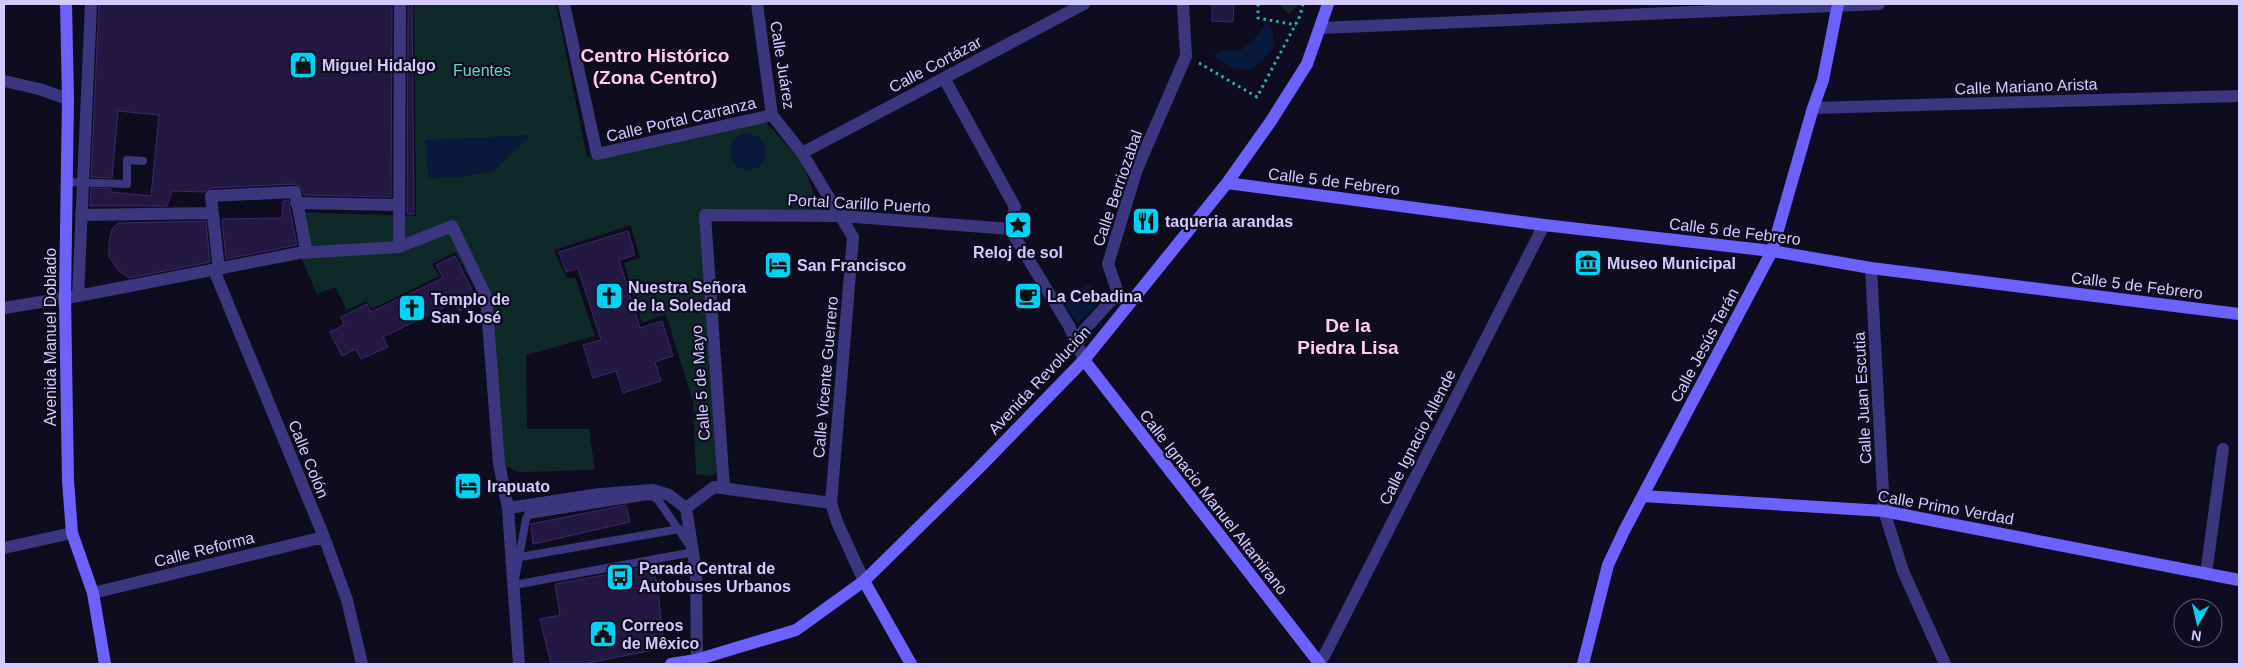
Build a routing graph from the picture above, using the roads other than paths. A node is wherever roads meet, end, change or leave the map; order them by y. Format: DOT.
graph roads {
  1 [pos="66,4"];
  2 [pos="90,4"];
  3 [pos="400,4"];
  4 [pos="564,4"];
  5 [pos="757,4"];
  6 [pos="1084,4"];
  7 [pos="1182,4"];
  8 [pos="1328,4"];
  9 [pos="1879,4"];
  10 [pos="1838,5"];
  11 [pos="1320,28"];
  12 [pos="944,78"];
  13 [pos="4,81"];
  14 [pos="2239,96"];
  15 [pos="68,99"];
  16 [pos="1813,108"];
  17 [pos="772,115"];
  18 [pos="802,153"];
  19 [pos="143,161"];
  20 [pos="66,182"];
  21 [pos="82,183"];
  22 [pos="1227,184"];
  23 [pos="296,203"];
  24 [pos="399,205"];
  25 [pos="213,214"];
  26 [pos="81,215"];
  27 [pos="706,215"];
  28 [pos="842,216"];
  29 [pos="1544,225"];
  30 [pos="1010,229"];
  31 [pos="399,248"];
  32 [pos="1772,251"];
  33 [pos="307,253"];
  34 [pos="1871,268"];
  35 [pos="216,270"];
  36 [pos="78,296"];
  37 [pos="65,297"];
  38 [pos="4,308"];
  39 [pos="2239,314"];
  40 [pos="1075,340"];
  41 [pos="1084,360"];
  42 [pos="2223,449"];
  43 [pos="724,488"];
  44 [pos="1642,496"];
  45 [pos="831,503"];
  46 [pos="508,508"];
  47 [pos="686,508"];
  48 [pos="1884,511"];
  49 [pos="679,529"];
  50 [pos="72,533"];
  51 [pos="324,537"];
  52 [pos="4,548"];
  53 [pos="694,552"];
  54 [pos="520,557"];
  55 [pos="2206,574"];
  56 [pos="2239,580"];
  57 [pos="864,581"];
  58 [pos="514,585"];
  59 [pos="93,593"];
  60 [pos="696,662"];
  61 [pos="105,664"];
  62 [pos="362,664"];
  63 [pos="518,664"];
  64 [pos="671,664"];
  65 [pos="911,664"];
  66 [pos="1320,664"];
  67 [pos="1582,664"];
  68 [pos="1945,664"];
  1 -- 15 [label="street, Avenida Manuel Doblado"];
  2 -- 21 [label="street"];
  3 -- 24 [label="street"];
  4 -- 17 [label="street, Calle Portal Carranza"];
  5 -- 17 [label="street, Calle Juárez"];
  6 -- 12 [label="street, Calle Cortázar"];
  7 -- 40 [label="street, Calle Berriozabal"];
  8 -- 11 [label="street, Avenida Revolución"];
  9 -- 10 [label="street"];
  10 -- 11 [label="street"];
  10 -- 16 [label="street, Calle Jesús Terán"];
  11 -- 22 [label="street, Avenida Revolución"];
  12 -- 18 [label="street, Calle Cortázar"];
  12 -- 30 [label="street"];
  13 -- 15 [label="street"];
  14 -- 16 [label="street, Calle Mariano Arista"];
  15 -- 20 [label="street, Avenida Manuel Doblado"];
  16 -- 32 [label="street, Calle Jesús Terán"];
  17 -- 18 [label="street, Calle Juárez"];
  18 -- 28 [label="street, Calle Vicente Guerrero"];
  19 -- 21 [label="lane"];
  20 -- 21 [label="lane"];
  20 -- 37 [label="street, Avenida Manuel Doblado"];
  21 -- 26 [label="street"];
  22 -- 29 [label="street, Calle 5 de Febrero"];
  22 -- 41 [label="street, Avenida Revolución"];
  23 -- 24 [label="street"];
  23 -- 25 [label="street"];
  23 -- 33 [label="street"];
  24 -- 31 [label="street"];
  25 -- 26 [label="street"];
  25 -- 35 [label="street, Calle Colón"];
  26 -- 36 [label="street"];
  27 -- 28 [label="street, Portal Carillo Puerto"];
  27 -- 43 [label="street, Calle 5 de Mayo"];
  28 -- 30 [label="street, Portal Carillo Puerto"];
  28 -- 45 [label="street, Calle Vicente Guerrero"];
  29 -- 32 [label="street, Calle 5 de Febrero"];
  29 -- 66 [label="street, Calle Ignacio Allende"];
  30 -- 40 [label="street"];
  31 -- 33 [label="street"];
  31 -- 46 [label="street"];
  32 -- 34 [label="street, Calle 5 de Febrero"];
  32 -- 44 [label="street, Calle Jesús Terán"];
  33 -- 35 [label="street"];
  34 -- 39 [label="street, Calle 5 de Febrero"];
  34 -- 48 [label="street, Calle Juan Escutia"];
  35 -- 36 [label="street"];
  35 -- 51 [label="street, Calle Colón"];
  36 -- 37 [label="street"];
  37 -- 38 [label="street"];
  37 -- 50 [label="street, Avenida Manuel Doblado"];
  40 -- 41 [label="street"];
  41 -- 57 [label="street, Avenida Revolución"];
  41 -- 66 [label="street, Calle Ignacio Manuel Altamirano"];
  42 -- 55 [label="street"];
  43 -- 45 [label="street"];
  43 -- 47 [label="street"];
  44 -- 48 [label="street, Calle Primo Verdad"];
  44 -- 67 [label="street, Calle Jesús Terán"];
  45 -- 57 [label="street, Calle Vicente Guerrero"];
  46 -- 47 [label="street"];
  46 -- 58 [label="street"];
  47 -- 53 [label="street"];
  48 -- 55 [label="street, Calle Primo Verdad"];
  48 -- 68 [label="street, Calle Juan Escutia"];
  49 -- 53 [label="lane"];
  49 -- 54 [label="lane"];
  49 -- 54 [label="lane"];
  50 -- 52 [label="street"];
  50 -- 59 [label="street, Avenida Manuel Doblado"];
  51 -- 59 [label="street, Calle Reforma"];
  51 -- 62 [label="street, Calle Colón"];
  53 -- 58 [label="lane"];
  53 -- 60 [label="street"];
  54 -- 58 [label="lane"];
  55 -- 56 [label="street, Calle Primo Verdad"];
  57 -- 60 [label="street, Avenida Revolución"];
  57 -- 65 [label="street"];
  58 -- 63 [label="street"];
  59 -- 61 [label="street, Avenida Manuel Doblado"];
  60 -- 64 [label="street, Avenida Revolución"];
}
